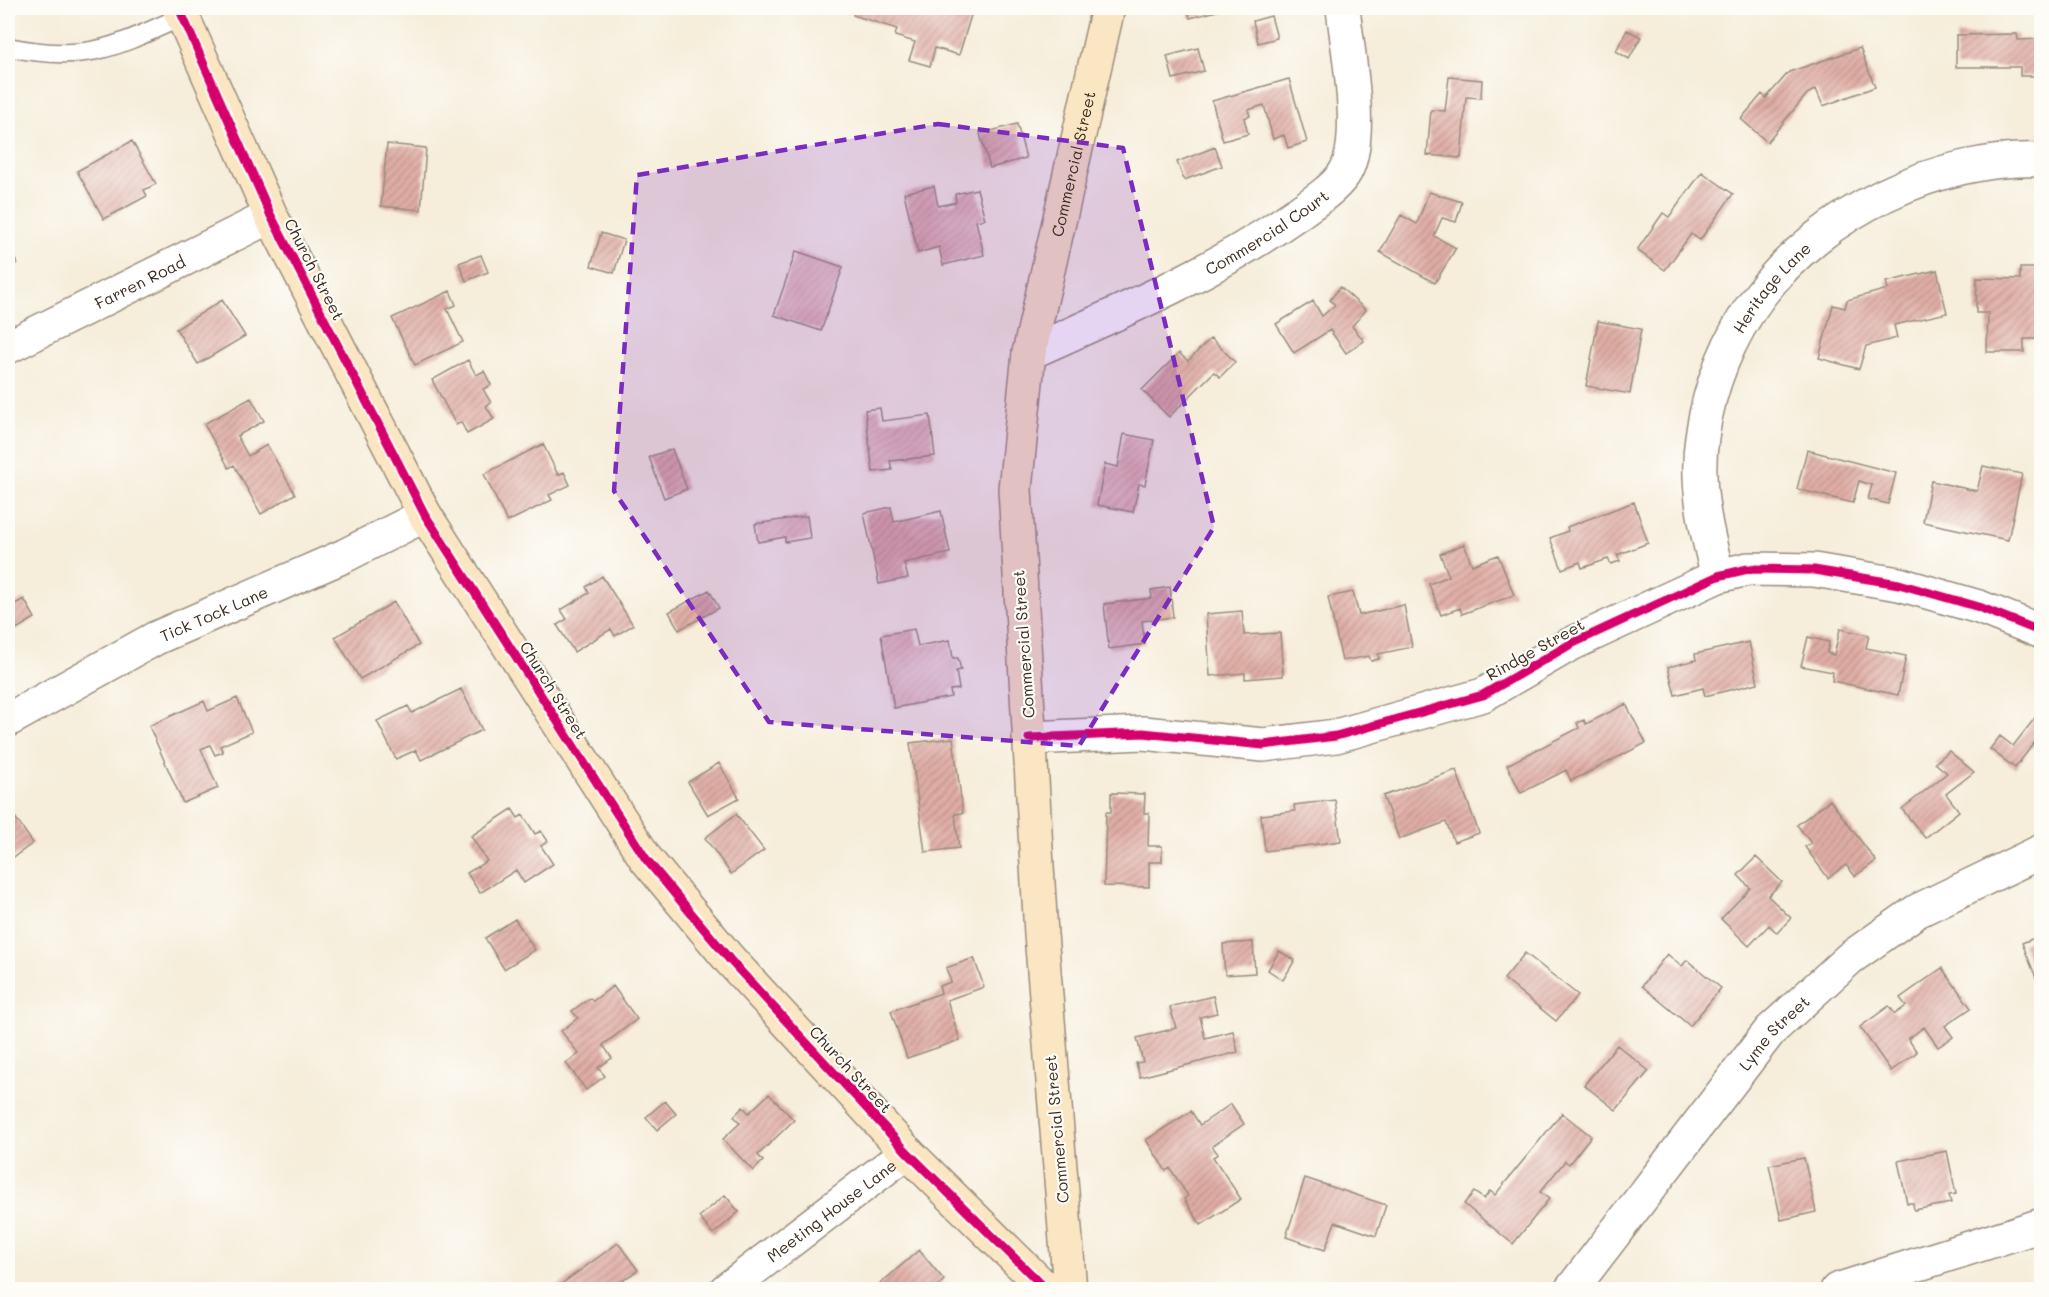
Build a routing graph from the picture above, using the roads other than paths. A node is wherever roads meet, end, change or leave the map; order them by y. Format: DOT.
graph roads {
  1 [pos="1108,8"];
  2 [pos="1343,8"];
  3 [pos="181,12"];
  4 [pos="8,47"];
  5 [pos="2042,160"];
  6 [pos="271,216"];
  7 [pos="8,347"];
  8 [pos="1029,353"];
  9 [pos="425,515"];
  10 [pos="1719,576"];
  11 [pos="2042,632"];
  12 [pos="8,720"];
  13 [pos="1029,738"];
  14 [pos="2042,851"];
  15 [pos="907,1152"];
  16 [pos="2042,1225"];
  17 [pos="726,1290"];
  18 [pos="1047,1290"];
  19 [pos="1070,1290"];
  20 [pos="1571,1290"];
  21 [pos="1837,1290"];
  1 -- 8 [label="street, Commercial Street"];
  2 -- 8 [label="street, Commercial Court"];
  3 -- 4 [label="lane"];
  3 -- 6 [label="street, Church Street"];
  5 -- 10 [label="street, Heritage Lane"];
  6 -- 7 [label="street, Farren Road"];
  6 -- 9 [label="street, Church Street"];
  8 -- 13 [label="street, Commercial Street"];
  9 -- 12 [label="street, Tick Tock Lane"];
  9 -- 15 [label="street, Church Street"];
  10 -- 11 [label="street, Rindge Street"];
  10 -- 13 [label="street, Rindge Street"];
  13 -- 19 [label="street, Commercial Street"];
  14 -- 20 [label="street, Lyme Street"];
  15 -- 17 [label="street, Meeting House Lane"];
  15 -- 18 [label="street, Church Street"];
  16 -- 21 [label="street"];
}
